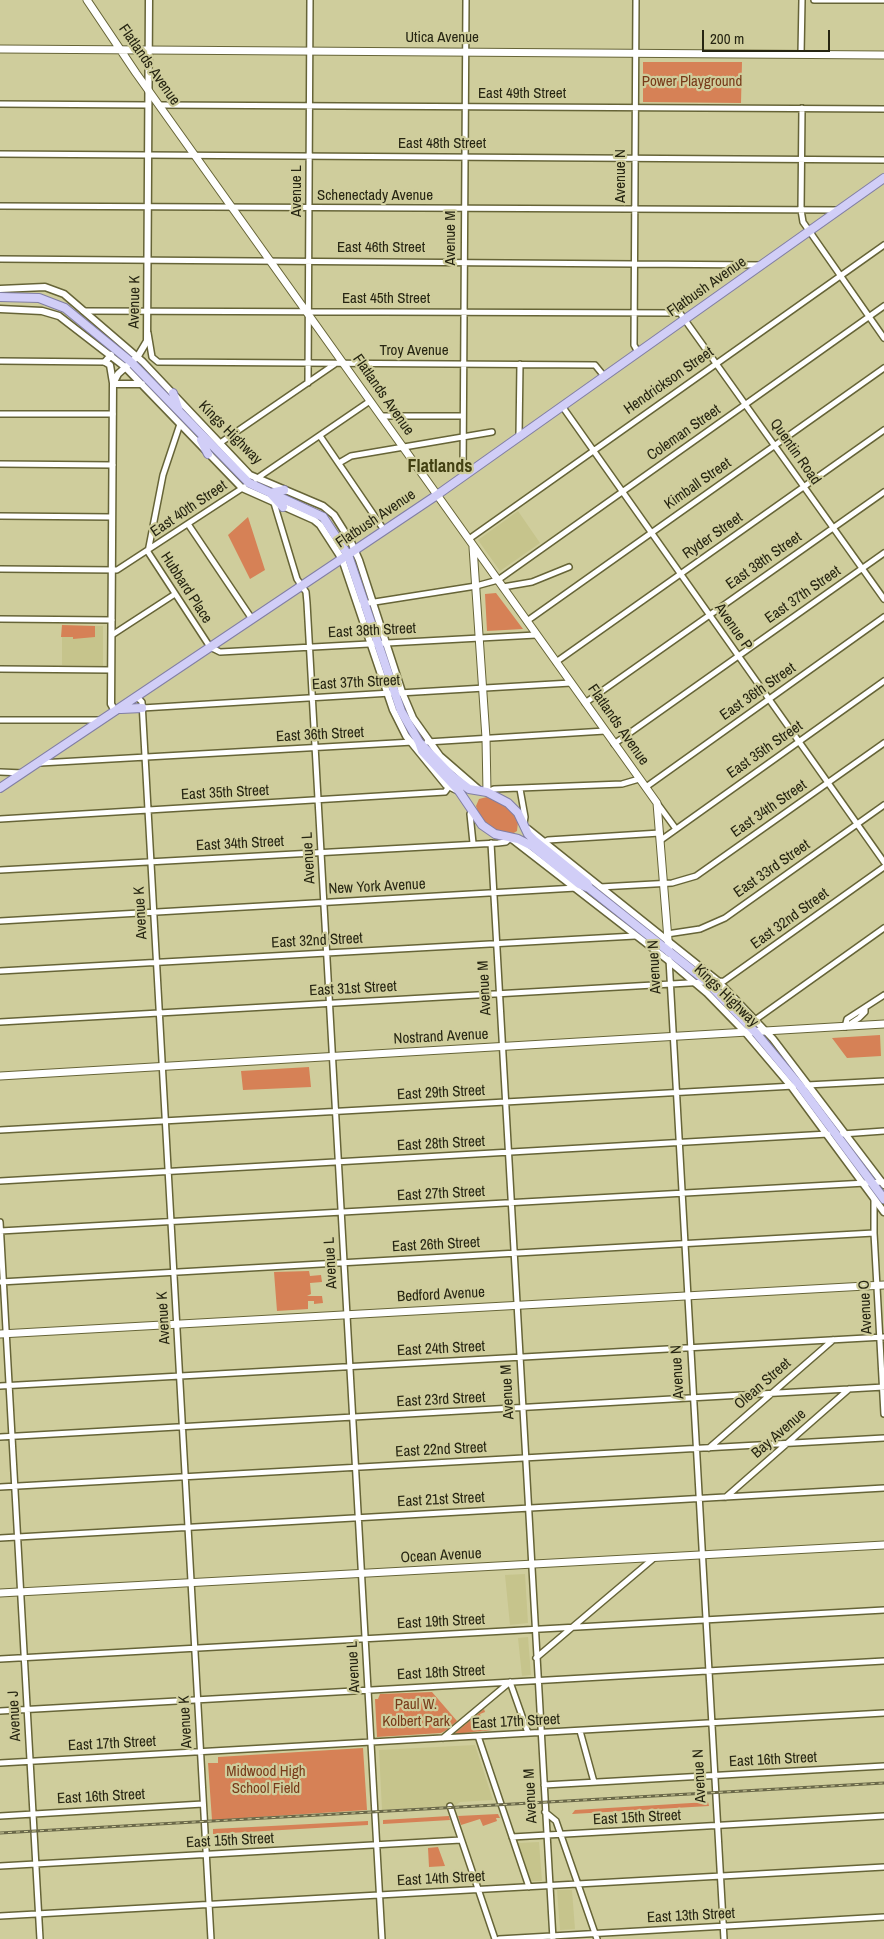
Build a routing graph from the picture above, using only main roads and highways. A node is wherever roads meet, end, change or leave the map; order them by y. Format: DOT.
graph roads {
  1 [pos="87,0"];
  2 [pos="0,49"];
  3 [pos="122,50"];
  4 [pos="884,54"];
  5 [pos="884,178"];
  6 [pos="0,297"];
  7 [pos="173,393"];
  8 [pos="180,413"];
  9 [pos="197,431"];
  10 [pos="208,454"];
  11 [pos="284,490"];
  12 [pos="271,493"];
  13 [pos="437,495"];
  14 [pos="283,507"];
  15 [pos="473,546"];
  16 [pos="348,555"];
  17 [pos="142,708"];
  18 [pos="117,710"];
  19 [pos="419,742"];
  20 [pos="0,788"];
  21 [pos="486,792"];
  22 [pos="657,803"];
  23 [pos="472,810"];
  24 [pos="524,823"];
  25 [pos="510,838"];
  26 [pos="589,888"];
  27 [pos="669,952"];
  28 [pos="884,1024"];
  29 [pos="756,1033"];
  30 [pos="0,1076"];
  31 [pos="884,1199"];
  32 [pos="880,1285"];
  33 [pos="3,1334"];
  34 [pos="884,1545"];
  35 [pos="0,1593"];
  1 -- 3 [label="main road, Flatlands Avenue"];
  2 -- 3 [label="main road, Utica Avenue"];
  3 -- 4 [label="main road, Utica Avenue"];
  3 -- 13 [label="main road, Flatlands Avenue"];
  5 -- 13 [label="main road, Flatbush Avenue"];
  6 -- 8 [label="main road, Kings Highway"];
  7 -- 8 [label="main road"];
  8 -- 9 [label="main road, Kings Highway"];
  9 -- 10 [label="main road"];
  9 -- 12 [label="main road, Kings Highway"];
  11 -- 12 [label="main road"];
  12 -- 14 [label="main road"];
  12 -- 16 [label="main road, Kings Highway"];
  13 -- 15 [label="main road, Flatlands Avenue"];
  13 -- 16 [label="main road, Flatbush Avenue"];
  15 -- 21 [label="main road"];
  15 -- 22 [label="main road, Flatlands Avenue"];
  16 -- 18 [label="main road, Flatbush Avenue"];
  16 -- 19 [label="main road, Kings Highway"];
  17 -- 18 [label="main road"];
  18 -- 20 [label="main road, Flatbush Avenue"];
  19 -- 21 [label="main road, Kings Highway"];
  19 -- 23 [label="main road, Kings Highway"];
  21 -- 23 [label="main road"];
  21 -- 24 [label="main road, Kings Highway"];
  22 -- 27 [label="main road, Avenue N"];
  23 -- 25 [label="main road, Kings Highway"];
  24 -- 25 [label="main road"];
  24 -- 26 [label="main road, Kings Highway"];
  25 -- 26 [label="main road, Kings Highway"];
  26 -- 27 [label="main road, Kings Highway"];
  27 -- 29 [label="main road, Kings Highway"];
  28 -- 29 [label="main road, Nostrand Avenue"];
  29 -- 30 [label="main road, Nostrand Avenue"];
  29 -- 31 [label="main road, Kings Highway"];
  32 -- 33 [label="main road, Bedford Avenue"];
  34 -- 35 [label="main road, Ocean Avenue"];
}
